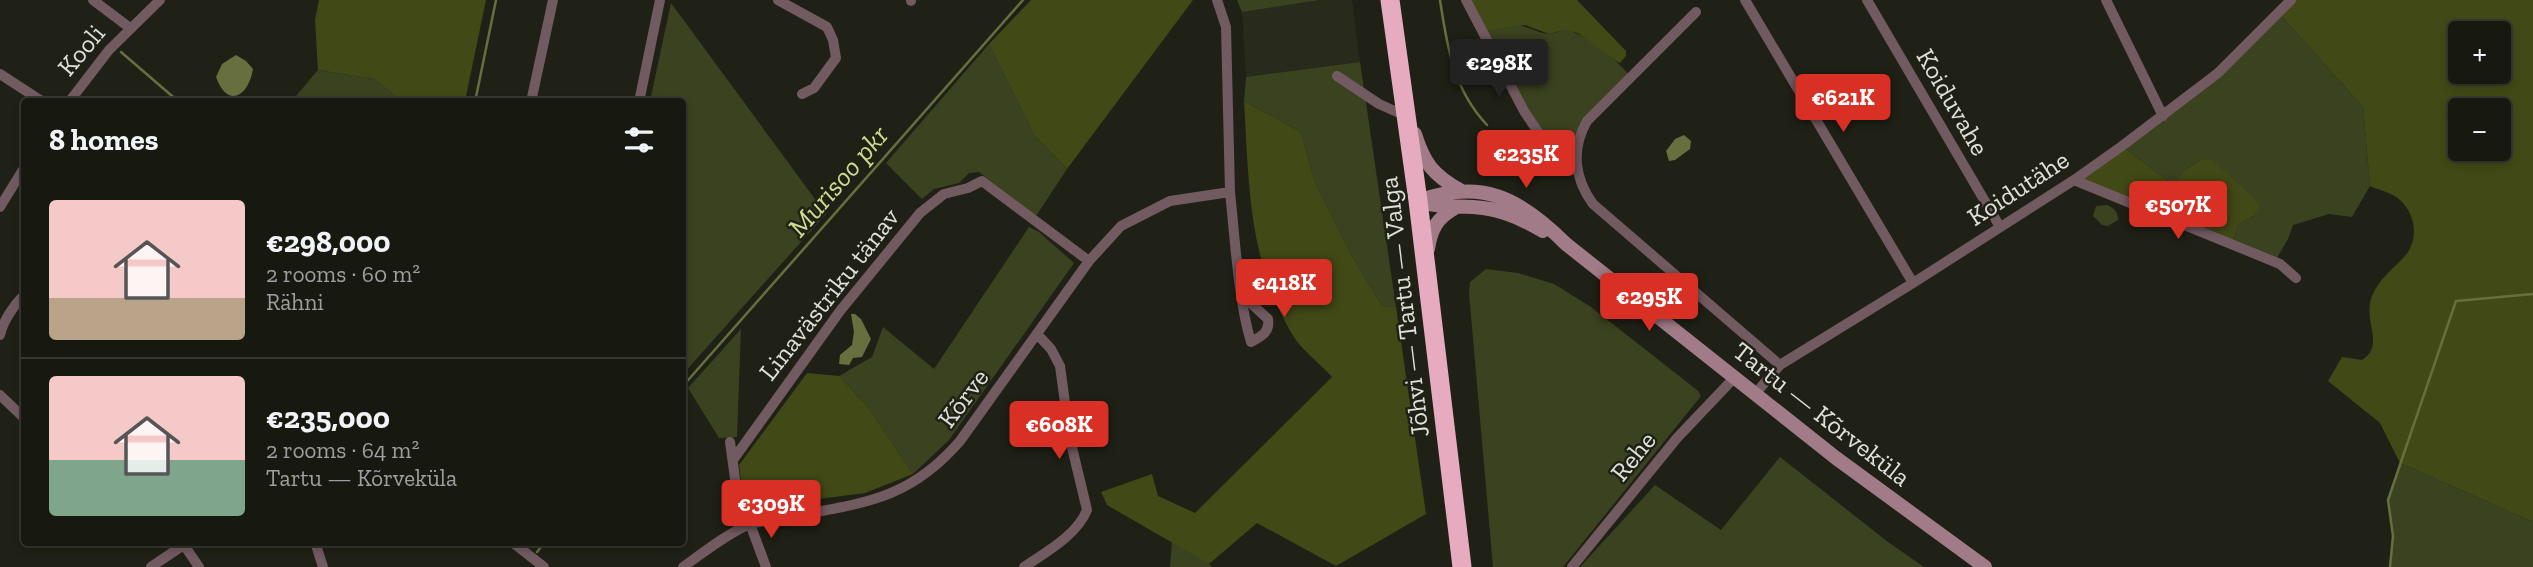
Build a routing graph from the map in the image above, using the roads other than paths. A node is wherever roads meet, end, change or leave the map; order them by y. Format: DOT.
graph roads {
  1 [pos="93,0"];
  2 [pos="159,0"];
  3 [pos="553,0"];
  4 [pos="660,0"];
  5 [pos="779,0"];
  6 [pos="1217,0"];
  7 [pos="1390,0"];
  8 [pos="1466,0"];
  9 [pos="1745,0"];
  10 [pos="1867,0"];
  11 [pos="2106,0"];
  12 [pos="2291,0"];
  13 [pos="1696,12"];
  14 [pos="130,28"];
  15 [pos="0,74"];
  16 [pos="1337,76"];
  17 [pos="802,94"];
  18 [pos="37,98"];
  19 [pos="71,98"];
  20 [pos="532,98"];
  21 [pos="640,98"];
  22 [pos="1405,109"];
  23 [pos="2163,116"];
  24 [pos="1576,154"];
  25 [pos="21,173"];
  26 [pos="2074,180"];
  27 [pos="1460,190"];
  28 [pos="1230,192"];
  29 [pos="1418,201"];
  30 [pos="0,207"];
  31 [pos="1455,208"];
  32 [pos="2000,227"];
  33 [pos="1566,244"];
  34 [pos="1089,261"];
  35 [pos="1425,264"];
  36 [pos="2296,278"];
  37 [pos="1913,284"];
  38 [pos="1242,295"];
  39 [pos="21,298"];
  40 [pos="0,335"];
  41 [pos="1038,335"];
  42 [pos="1780,365"];
  43 [pos="1734,378"];
  44 [pos="1755,394"];
  45 [pos="0,396"];
  46 [pos="21,415"];
  47 [pos="730,442"];
  48 [pos="733,460"];
  49 [pos="749,525"];
  50 [pos="181,546"];
  51 [pos="187,546"];
  52 [pos="316,546"];
  53 [pos="517,546"];
  54 [pos="151,567"];
  55 [pos="199,567"];
  56 [pos="323,567"];
  57 [pos="544,567"];
  58 [pos="683,567"];
  59 [pos="766,567"];
  60 [pos="1024,567"];
  61 [pos="1462,567"];
  62 [pos="1572,567"];
  63 [pos="1985,567"];
  1 -- 14 [label="street"];
  2 -- 14 [label="street, Kooli"];
  3 -- 20 [label="street"];
  4 -- 21 [label="street"];
  5 -- 17 [label="street"];
  6 -- 28 [label="street"];
  7 -- 22 [label="highway, Jõhvi — Tartu — Valga"];
  8 -- 24 [label="street"];
  9 -- 37 [label="street"];
  10 -- 32 [label="street, Koiduvahe"];
  11 -- 23 [label="street"];
  12 -- 23 [label="street, Koidutähe"];
  13 -- 24 [label="street"];
  14 -- 19 [label="street, Kooli"];
  15 -- 18 [label="street"];
  16 -- 22 [label="street"];
  22 -- 27 [label="main road"];
  22 -- 29 [label="highway, Jõhvi — Tartu — Valga"];
  23 -- 26 [label="street, Koidutähe"];
  24 -- 42 [label="street"];
  25 -- 30 [label="street"];
  26 -- 32 [label="street, Koidutähe"];
  26 -- 36 [label="street"];
  27 -- 29 [label="main road, Tartu — Kõrveküla"];
  27 -- 33 [label="main road, Tartu — Kõrveküla"];
  28 -- 34 [label="street, Kõrve"];
  28 -- 38 [label="street"];
  29 -- 31 [label="main road, Tartu — Kõrveküla"];
  29 -- 35 [label="highway, Jõhvi — Tartu — Valga"];
  31 -- 33 [label="main road, Tartu — Kõrveküla"];
  31 -- 35 [label="main road"];
  32 -- 37 [label="street, Koidutähe"];
  33 -- 43 [label="main road, Tartu — Kõrveküla"];
  34 -- 41 [label="street, Kõrve"];
  34 -- 48 [label="street, Linavästriku tänav"];
  35 -- 61 [label="highway, Jõhvi — Tartu — Valga"];
  37 -- 42 [label="street, Koidutähe"];
  38 -- 38 [label="street"];
  39 -- 40 [label="street"];
  41 -- 49 [label="street, Kõrve"];
  41 -- 60 [label="street"];
  42 -- 44 [label="street, Koidutähe"];
  43 -- 44 [label="main road, Tartu — Kõrveküla"];
  43 -- 62 [label="street, Rehe"];
  44 -- 63 [label="main road, Tartu — Kõrveküla"];
  45 -- 46 [label="street"];
  47 -- 48 [label="street"];
  48 -- 49 [label="street"];
  49 -- 58 [label="street, Kõrve"];
  49 -- 59 [label="street"];
  50 -- 54 [label="street"];
  51 -- 55 [label="street"];
  52 -- 56 [label="street"];
  53 -- 57 [label="street"];
}
